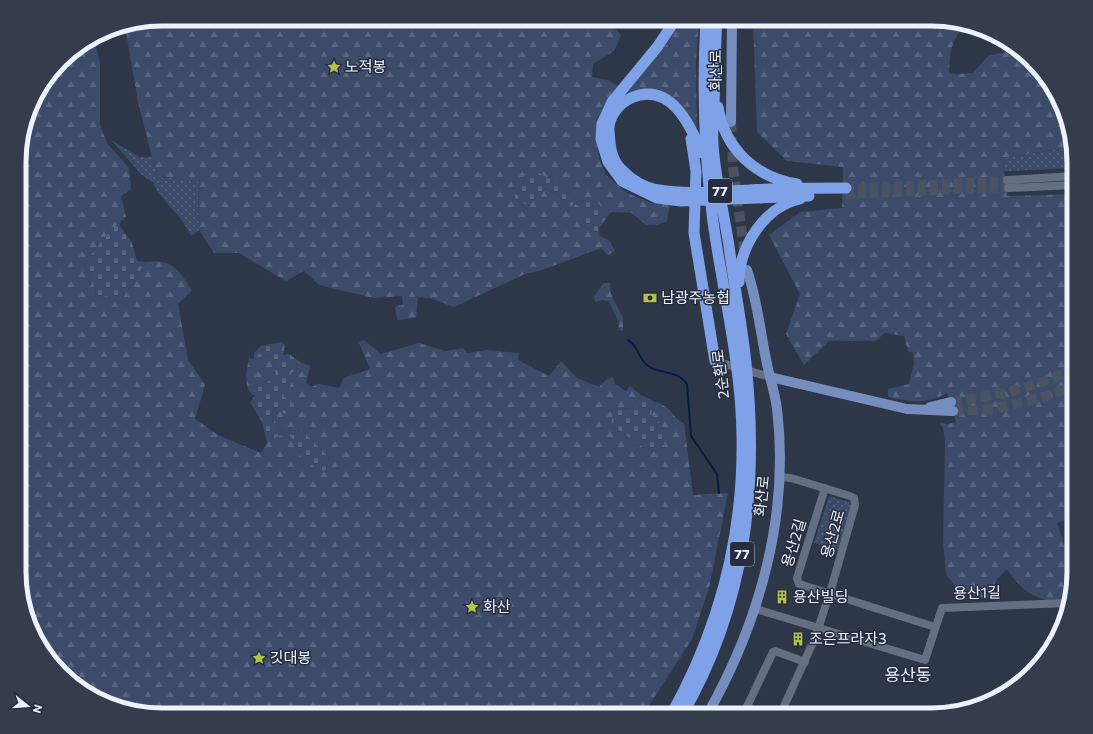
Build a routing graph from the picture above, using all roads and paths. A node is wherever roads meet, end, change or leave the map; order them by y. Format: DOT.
graph roads {
  1 [pos="671,26"];
  2 [pos="705,26"];
  3 [pos="717,26"];
  4 [pos="720,26"];
  5 [pos="732,26"];
  6 [pos="679,111"];
  7 [pos="731,122"];
  8 [pos="706,163"];
  9 [pos="1067,177"];
  10 [pos="1067,185"];
  11 [pos="846,191"];
  12 [pos="816,192"];
  13 [pos="658,194"];
  14 [pos="748,270"];
  15 [pos="742,340"];
  16 [pos="740,359"];
  17 [pos="715,361"];
  18 [pos="770,377"];
  19 [pos="743,383"];
  20 [pos="952,406"];
  21 [pos="780,477"];
  22 [pos="825,488"];
  23 [pos="830,594"];
  24 [pos="1063,603"];
  25 [pos="756,609"];
  26 [pos="935,627"];
  27 [pos="819,628"];
  28 [pos="805,662"];
  29 [pos="675,708"];
  30 [pos="686,708"];
  31 [pos="711,708"];
  32 [pos="746,708"];
  33 [pos="783,708"];
  1 -- 13 [label="highway"];
  2 -- 8 [label="highway, 2순환로 / 77"];
  3 -- 15 [label="highway, 2순환로 / 77"];
  4 -- 12 [label="highway"];
  5 -- 7 [label="main road, 화산로"];
  6 -- 8 [label="highway"];
  6 -- 13 [label="highway"];
  6 -- 17 [label="highway"];
  8 -- 16 [label="highway, 2순환로 / 77"];
  9 -- 10 [label="street"];
  11 -- 12 [label="highway"];
  12 -- 13 [label="highway"];
  12 -- 15 [label="highway"];
  14 -- 18 [label="main road, 화산로"];
  15 -- 16 [label="highway, 2순환로 / 77"];
  16 -- 19 [label="highway, 2순환로 / 77"];
  17 -- 18 [label="street"];
  18 -- 20 [label="main road"];
  18 -- 21 [label="main road, 화산로"];
  19 -- 29 [label="highway, 2순환로 / 77"];
  19 -- 30 [label="highway, 2순환로 / 77"];
  21 -- 22 [label="street, 용산2로"];
  21 -- 25 [label="main road, 화산로"];
  22 -- 23 [label="street, 용산2로"];
  22 -- 23 [label="street, 용산2길"];
  23 -- 26 [label="street, 용산2길"];
  23 -- 27 [label="street, 용산2로"];
  24 -- 26 [label="street, 용산1길"];
  25 -- 27 [label="street"];
  25 -- 31 [label="main road, 화산로"];
  26 -- 27 [label="street, 용산1길"];
  27 -- 28 [label="street, 용산2로"];
  28 -- 32 [label="street"];
  28 -- 33 [label="street, 용산2로"];
}
